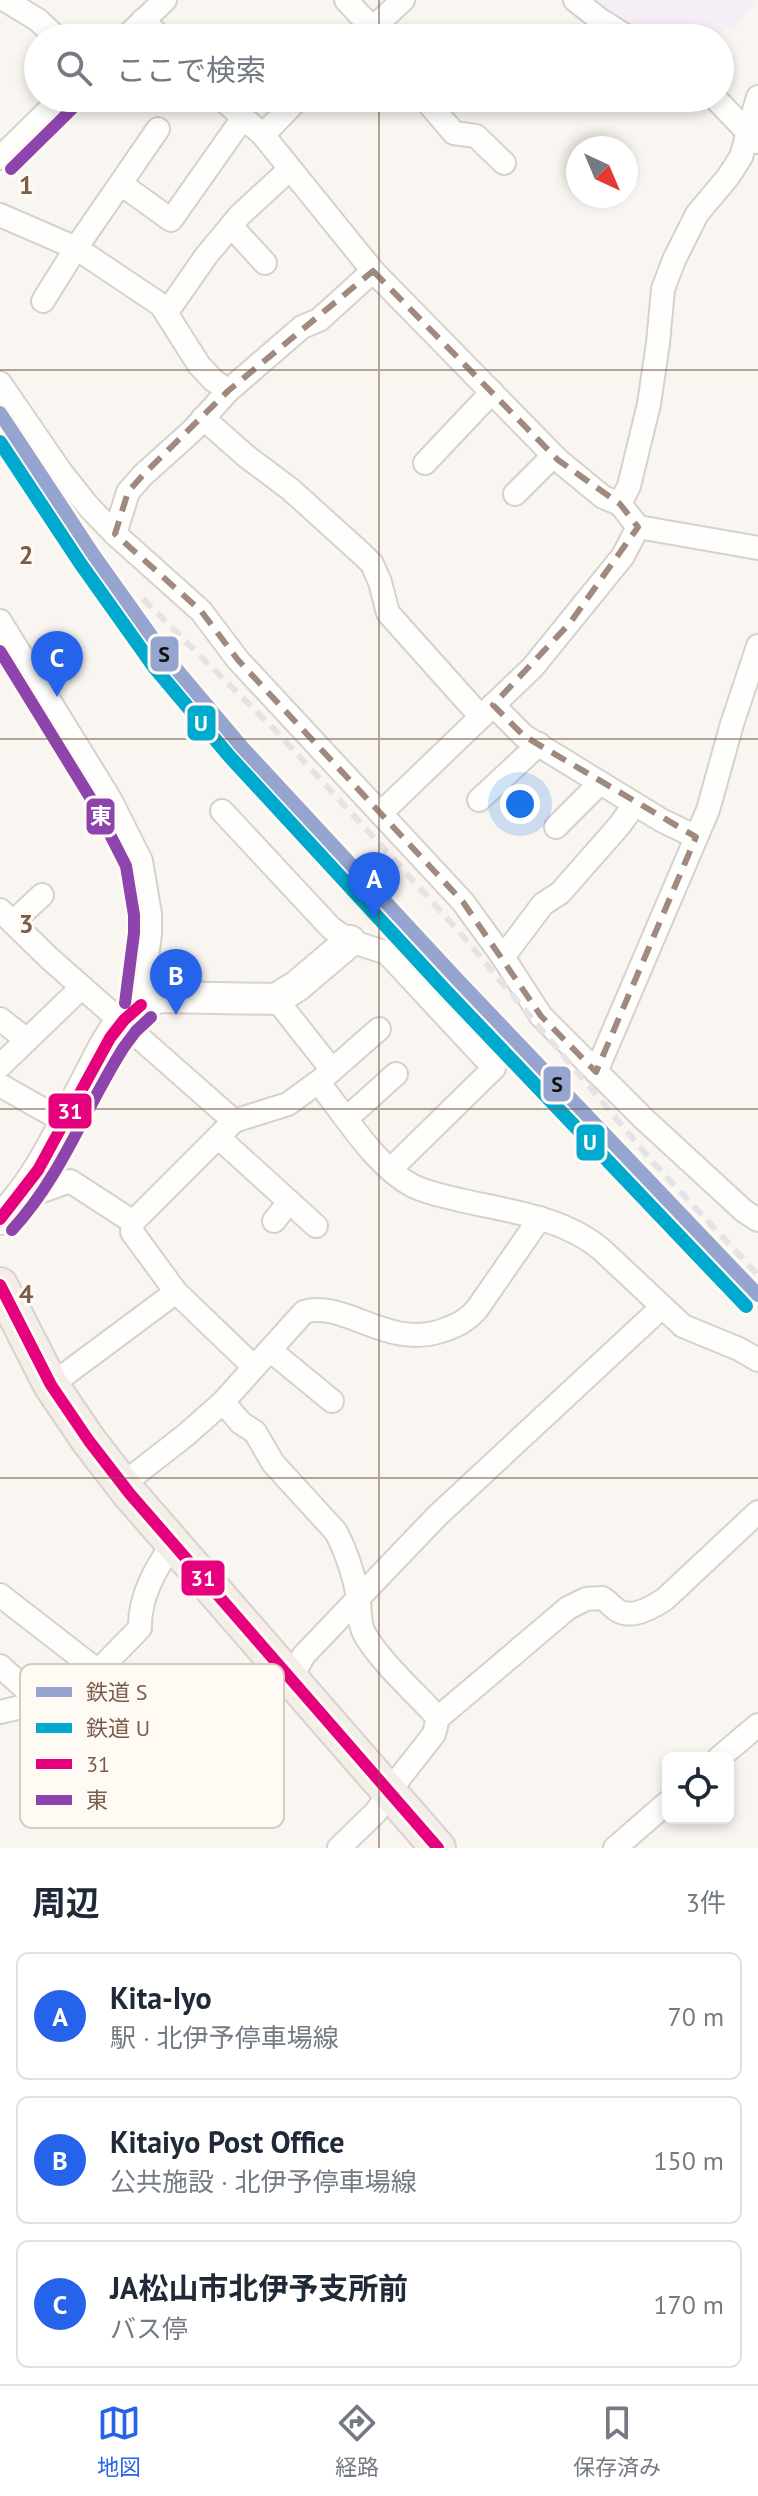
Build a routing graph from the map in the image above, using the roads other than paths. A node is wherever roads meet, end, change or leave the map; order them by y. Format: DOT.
graph roads {
  1 [pos="165,0"];
  2 [pos="346,0"];
  3 [pos="403,0"];
  4 [pos="575,0"];
  5 [pos="10,1"];
  6 [pos="143,20"];
  7 [pos="42,24"];
  8 [pos="139,24"];
  9 [pos="147,24"];
  10 [pos="362,24"];
  11 [pos="378,24"];
  12 [pos="607,24"];
  13 [pos="758,97"];
  14 [pos="47,112"];
  15 [pos="236,112"];
  16 [pos="285,112"];
  17 [pos="436,112"];
  18 [pos="728,112"];
  19 [pos="243,118"];
  20 [pos="158,129"];
  21 [pos="263,135"];
  22 [pos="753,139"];
  23 [pos="0,158"];
  24 [pos="504,163"];
  25 [pos="290,169"];
  26 [pos="121,184"];
  27 [pos="0,215"];
  28 [pos="231,226"];
  29 [pos="76,248"];
  30 [pos="265,263"];
  31 [pos="373,271"];
  32 [pos="43,301"];
  33 [pos="167,312"];
  34 [pos="0,383"];
  35 [pos="228,391"];
  36 [pos="492,392"];
  37 [pos="203,418"];
  38 [pos="553,456"];
  39 [pos="425,463"];
  40 [pos="515,494"];
  41 [pos="620,504"];
  42 [pos="638,527"];
  43 [pos="115,534"];
  44 [pos="758,548"];
  45 [pos="0,621"];
  46 [pos="758,646"];
  47 [pos="487,711"];
  48 [pos="539,744"];
  49 [pos="600,783"];
  50 [pos="479,800"];
  51 [pos="635,804"];
  52 [pos="222,811"];
  53 [pos="382,812"];
  54 [pos="556,827"];
  55 [pos="696,837"];
  56 [pos="42,895"];
  57 [pos="6,916"];
  58 [pos="350,941"];
  59 [pos="503,957"];
  60 [pos="82,987"];
  61 [pos="276,999"];
  62 [pos="132,1013"];
  63 [pos="0,1019"];
  64 [pos="379,1029"];
  65 [pos="27,1040"];
  66 [pos="0,1066"];
  67 [pos="596,1072"];
  68 [pos="396,1074"];
  69 [pos="325,1076"];
  70 [pos="0,1085"];
  71 [pos="347,1118"];
  72 [pos="65,1122"];
  73 [pos="226,1129"];
  74 [pos="391,1169"];
  75 [pos="289,1202"];
  76 [pos="10,1209"];
  77 [pos="540,1218"];
  78 [pos="758,1220"];
  79 [pos="274,1221"];
  80 [pos="133,1222"];
  81 [pos="316,1226"];
  82 [pos="0,1285"];
  83 [pos="176,1292"];
  84 [pos="662,1307"];
  85 [pos="270,1350"];
  86 [pos="758,1360"];
  87 [pos="253,1366"];
  88 [pos="51,1385"];
  89 [pos="332,1401"];
  90 [pos="223,1402"];
  91 [pos="123,1484"];
  92 [pos="758,1512"];
  93 [pos="173,1543"];
  94 [pos="0,1595"];
  95 [pos="359,1599"];
  96 [pos="89,1664"];
  97 [pos="105,1664"];
  98 [pos="279,1664"];
  99 [pos="0,1666"];
  100 [pos="284,1670"];
  101 [pos="291,1678"];
  102 [pos="20,1684"];
  103 [pos="20,1707"];
  104 [pos="0,1712"];
  105 [pos="438,1718"];
  106 [pos="758,1725"];
  107 [pos="726,1752"];
  108 [pos="390,1792"];
  109 [pos="662,1807"];
  110 [pos="339,1848"];
  111 [pos="438,1848"];
  112 [pos="615,1848"];
  1 -- 6 [label="street"];
  2 -- 10 [label="street"];
  3 -- 11 [label="street"];
  4 -- 12 [label="street"];
  5 -- 7 [label="street"];
  6 -- 8 [label="street"];
  6 -- 9 [label="street"];
  13 -- 22 [label="street"];
  14 -- 23 [label="street"];
  15 -- 19 [label="street"];
  16 -- 21 [label="street"];
  17 -- 24 [label="street"];
  18 -- 22 [label="street"];
  19 -- 21 [label="street"];
  19 -- 26 [label="street"];
  20 -- 26 [label="street"];
  21 -- 25 [label="street"];
  22 -- 41 [label="street"];
  25 -- 28 [label="street"];
  25 -- 31 [label="street"];
  26 -- 29 [label="street"];
  27 -- 29 [label="street"];
  28 -- 30 [label="street"];
  28 -- 33 [label="street"];
  29 -- 32 [label="street"];
  29 -- 33 [label="street"];
  31 -- 35 [label="street"];
  31 -- 36 [label="street"];
  33 -- 35 [label="street"];
  34 -- 43 [label="street"];
  35 -- 37 [label="street"];
  36 -- 38 [label="street"];
  36 -- 39 [label="street"];
  37 -- 43 [label="street"];
  37 -- 47 [label="street"];
  38 -- 40 [label="street"];
  38 -- 41 [label="street"];
  41 -- 42 [label="street"];
  42 -- 44 [label="street"];
  42 -- 47 [label="street"];
  43 -- 53 [label="street"];
  45 -- 62 [label="street"];
  46 -- 55 [label="street"];
  47 -- 48 [label="street"];
  47 -- 53 [label="street"];
  48 -- 49 [label="street"];
  48 -- 50 [label="street"];
  49 -- 51 [label="street"];
  49 -- 54 [label="street"];
  51 -- 55 [label="street"];
  51 -- 59 [label="street"];
  52 -- 58 [label="street"];
  53 -- 59 [label="street"];
  55 -- 67 [label="street"];
  56 -- 57 [label="street"];
  57 -- 60 [label="street"];
  58 -- 61 [label="main road"];
  58 -- 74 [label="street"];
  59 -- 67 [label="street"];
  60 -- 62 [label="street"];
  60 -- 65 [label="street"];
  61 -- 62 [label="main road"];
  61 -- 69 [label="street"];
  62 -- 72 [label="main road"];
  62 -- 73 [label="street"];
  63 -- 65 [label="street"];
  64 -- 69 [label="street"];
  65 -- 66 [label="street"];
  67 -- 78 [label="street"];
  68 -- 71 [label="street"];
  69 -- 71 [label="street"];
  69 -- 73 [label="street"];
  70 -- 72 [label="street"];
  71 -- 74 [label="street"];
  72 -- 76 [label="main road"];
  73 -- 75 [label="street"];
  73 -- 80 [label="street"];
  74 -- 77 [label="street"];
  75 -- 79 [label="street"];
  75 -- 81 [label="street"];
  76 -- 80 [label="street"];
  77 -- 84 [label="street"];
  77 -- 85 [label="street"];
  80 -- 83 [label="street"];
  82 -- 88 [label="main road"];
  83 -- 87 [label="street"];
  83 -- 88 [label="street"];
  84 -- 86 [label="street"];
  84 -- 95 [label="street"];
  85 -- 87 [label="street"];
  85 -- 89 [label="street"];
  87 -- 90 [label="street"];
  88 -- 91 [label="main road"];
  90 -- 91 [label="street"];
  90 -- 95 [label="street"];
  91 -- 93 [label="main road"];
  92 -- 105 [label="street"];
  93 -- 97 [label="street"];
  93 -- 98 [label="main road"];
  94 -- 96 [label="street"];
  95 -- 101 [label="street"];
  95 -- 105 [label="street"];
  99 -- 102 [label="street"];
  100 -- 101 [label="main road"];
  101 -- 108 [label="main road"];
  103 -- 104 [label="street"];
  105 -- 108 [label="street"];
  106 -- 107 [label="street"];
  108 -- 110 [label="street"];
  108 -- 111 [label="main road"];
  109 -- 112 [label="street"];
}
